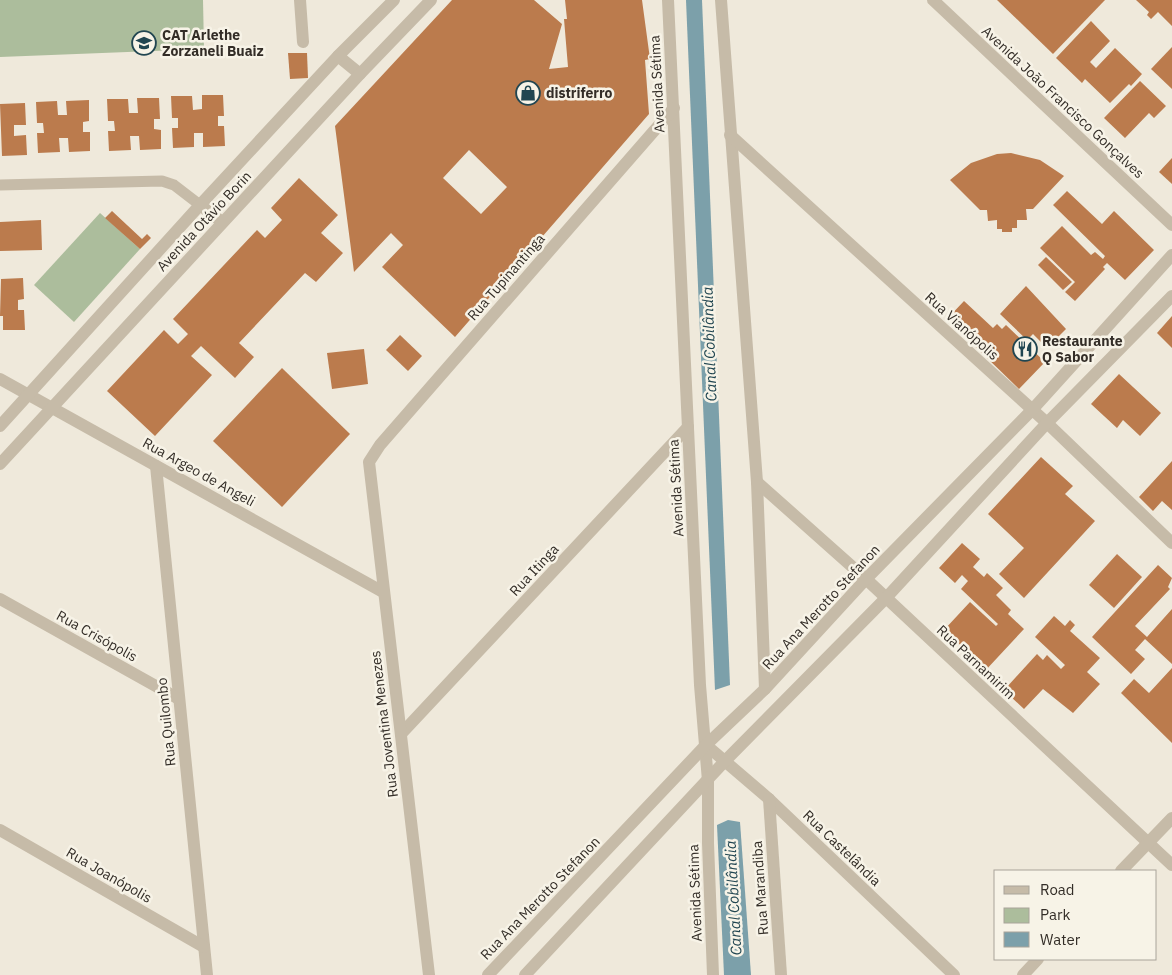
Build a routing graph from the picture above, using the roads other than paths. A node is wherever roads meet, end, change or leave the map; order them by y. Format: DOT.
graph roads {
  1 [pos="300,0"];
  2 [pos="394,0"];
  3 [pos="431,0"];
  4 [pos="668,0"];
  5 [pos="721,0"];
  6 [pos="934,0"];
  7 [pos="303,42"];
  8 [pos="338,56"];
  9 [pos="360,74"];
  10 [pos="674,108"];
  11 [pos="730,135"];
  12 [pos="0,186"];
  13 [pos="200,204"];
  14 [pos="222,222"];
  15 [pos="1172,225"];
  16 [pos="1172,255"];
  17 [pos="1172,296"];
  18 [pos="0,379"];
  19 [pos="27,394"];
  20 [pos="52,408"];
  21 [pos="1032,410"];
  22 [pos="1047,423"];
  23 [pos="0,426"];
  24 [pos="688,427"];
  25 [pos="0,464"];
  26 [pos="156,466"];
  27 [pos="369,470"];
  28 [pos="757,482"];
  29 [pos="1172,543"];
  30 [pos="866,579"];
  31 [pos="383,592"];
  32 [pos="886,598"];
  33 [pos="0,599"];
  34 [pos="765,689"];
  35 [pos="179,699"];
  36 [pos="401,734"];
  37 [pos="706,746"];
  38 [pos="725,761"];
  39 [pos="708,781"];
  40 [pos="769,799"];
  41 [pos="1172,818"];
  42 [pos="0,830"];
  43 [pos="1148,844"];
  44 [pos="1172,865"];
  45 [pos="1122,870"];
  46 [pos="204,947"];
  47 [pos="1037,960"];
  48 [pos="207,975"];
  49 [pos="429,975"];
  50 [pos="488,975"];
  51 [pos="525,975"];
  52 [pos="713,975"];
  53 [pos="781,975"];
  54 [pos="954,975"];
  55 [pos="1023,975"];
  1 -- 7 [label="street"];
  2 -- 8 [label="street, Avenida Otávio Borin"];
  3 -- 9 [label="street, Avenida Otávio Borin"];
  4 -- 10 [label="street, Avenida Sétima"];
  5 -- 11 [label="street"];
  6 -- 15 [label="street, Avenida João Francisco Gonçalves"];
  8 -- 9 [label="street"];
  8 -- 13 [label="street, Avenida Otávio Borin"];
  9 -- 14 [label="street, Avenida Otávio Borin"];
  10 -- 24 [label="street, Avenida Sétima"];
  10 -- 27 [label="street, Rua Tupinantinga"];
  11 -- 21 [label="street, Rua Vianópolis"];
  11 -- 28 [label="street"];
  12 -- 13 [label="lane"];
  13 -- 14 [label="street"];
  13 -- 19 [label="street, Avenida Otávio Borin"];
  14 -- 20 [label="street, Avenida Otávio Borin"];
  16 -- 21 [label="street, Rua Ana Merotto Stefanon"];
  17 -- 22 [label="street"];
  18 -- 19 [label="street, Rua Argeo de Angeli"];
  19 -- 20 [label="street, Rua Argeo de Angeli"];
  19 -- 23 [label="street, Avenida Otávio Borin"];
  20 -- 25 [label="street, Avenida Otávio Borin"];
  20 -- 26 [label="street, Rua Argeo de Angeli"];
  21 -- 22 [label="street, Rua Vianópolis"];
  21 -- 30 [label="street, Rua Ana Merotto Stefanon"];
  22 -- 29 [label="street, Rua Vianópolis"];
  22 -- 32 [label="street"];
  24 -- 36 [label="street, Rua Itinga"];
  24 -- 37 [label="street, Avenida Sétima"];
  26 -- 31 [label="street, Rua Argeo de Angeli"];
  26 -- 35 [label="street, Rua Quilombo"];
  27 -- 31 [label="street, Rua Joventina Menezes"];
  28 -- 30 [label="street, Rua Parnamirim"];
  28 -- 34 [label="street"];
  30 -- 32 [label="street, Rua Parnamirim"];
  30 -- 34 [label="street, Rua Ana Merotto Stefanon"];
  31 -- 36 [label="street, Rua Joventina Menezes"];
  32 -- 38 [label="street"];
  32 -- 43 [label="street, Rua Parnamirim"];
  33 -- 35 [label="street, Rua Crisópolis"];
  34 -- 37 [label="street, Rua Ana Merotto Stefanon"];
  35 -- 46 [label="street, Rua Quilombo"];
  36 -- 49 [label="street, Rua Joventina Menezes"];
  37 -- 38 [label="street, Rua Castelândia"];
  37 -- 39 [label="street, Avenida Sétima"];
  37 -- 50 [label="street, Rua Ana Merotto Stefanon"];
  38 -- 39 [label="street"];
  38 -- 40 [label="street, Rua Castelândia"];
  39 -- 51 [label="street"];
  39 -- 52 [label="street, Avenida Sétima"];
  40 -- 53 [label="street, Rua Marandiba"];
  40 -- 54 [label="street, Rua Castelândia"];
  41 -- 43 [label="street"];
  42 -- 46 [label="street, Rua Joanópolis"];
  43 -- 44 [label="street, Rua Parnamirim"];
  43 -- 45 [label="street"];
  46 -- 48 [label="street, Rua Quilombo"];
  47 -- 55 [label="street"];
}
